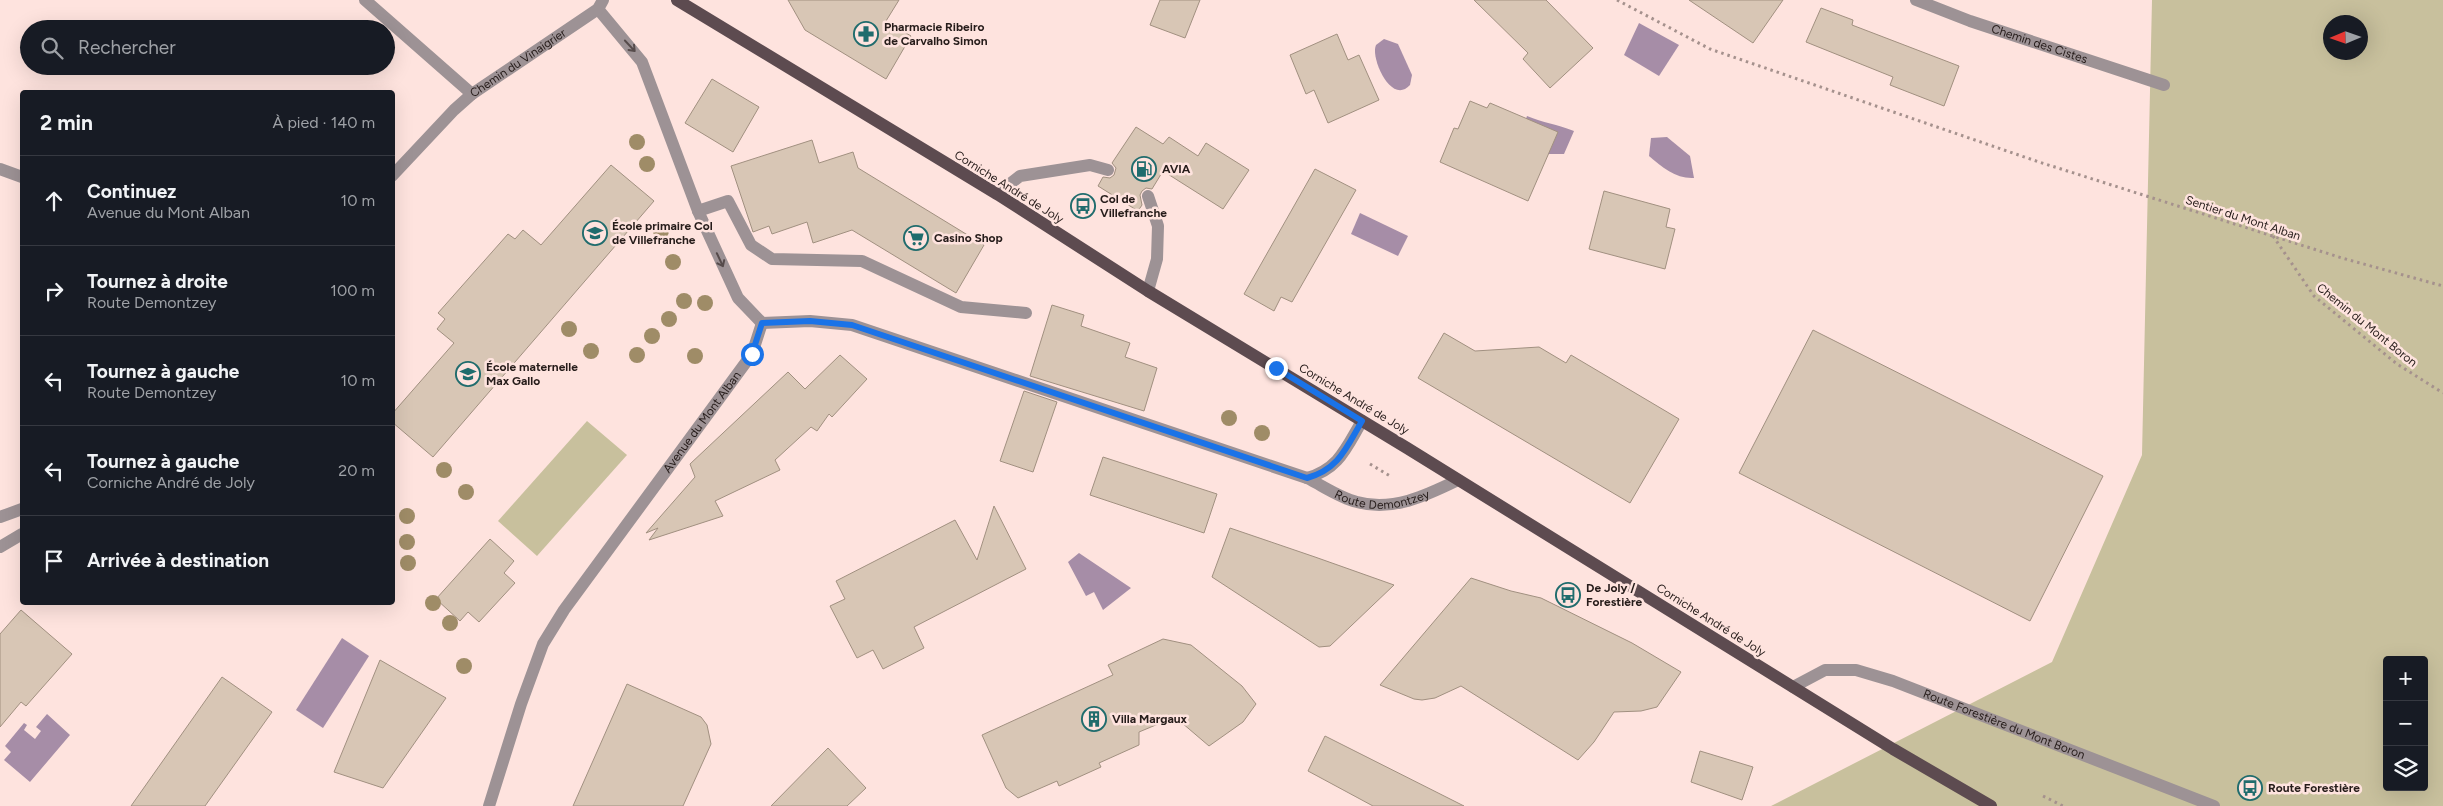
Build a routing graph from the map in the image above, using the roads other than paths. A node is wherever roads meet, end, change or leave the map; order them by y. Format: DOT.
graph roads {
  1 [pos="365,0"];
  2 [pos="677,0"];
  3 [pos="1916,0"];
  4 [pos="601,5"];
  5 [pos="388,20"];
  6 [pos="395,26"];
  7 [pos="2164,85"];
  8 [pos="472,94"];
  9 [pos="0,169"];
  10 [pos="1108,170"];
  11 [pos="395,173"];
  12 [pos="20,176"];
  13 [pos="997,194"];
  14 [pos="1148,196"];
  15 [pos="698,212"];
  16 [pos="1148,290"];
  17 [pos="1026,313"];
  18 [pos="762,323"];
  19 [pos="1362,421"];
  20 [pos="1307,478"];
  21 [pos="1458,480"];
  22 [pos="20,510"];
  23 [pos="0,517"];
  24 [pos="20,535"];
  25 [pos="0,547"];
  26 [pos="1793,687"];
  27 [pos="490,806"];
  28 [pos="1991,806"];
  29 [pos="2214,806"];
  1 -- 5 [label="street, Chemin du Vinaigrier"];
  2 -- 13 [label="main road, Corniche André de Joly"];
  3 -- 7 [label="street, Chemin des Cistes"];
  4 -- 8 [label="street, Chemin du Vinaigrier"];
  4 -- 15 [label="street, one-way"];
  6 -- 8 [label="street, Chemin du Vinaigrier"];
  8 -- 11 [label="street"];
  9 -- 12 [label="street"];
  10 -- 13 [label="street"];
  13 -- 16 [label="main road, Corniche André de Joly"];
  14 -- 16 [label="street"];
  15 -- 17 [label="street"];
  15 -- 18 [label="street, one-way"];
  16 -- 19 [label="main road, Corniche André de Joly"];
  18 -- 20 [label="street, Route Demontzey"];
  18 -- 27 [label="street, Avenue du Mont Alban"];
  19 -- 20 [label="street, Route Demontzey"];
  19 -- 21 [label="main road, Corniche André de Joly"];
  20 -- 21 [label="street, Route Demontzey"];
  21 -- 26 [label="main road, Corniche André de Joly"];
  22 -- 23 [label="street"];
  24 -- 25 [label="street"];
  26 -- 28 [label="main road, Corniche André de Joly"];
  26 -- 29 [label="street, Route Forestière du Mont Boron"];
}
